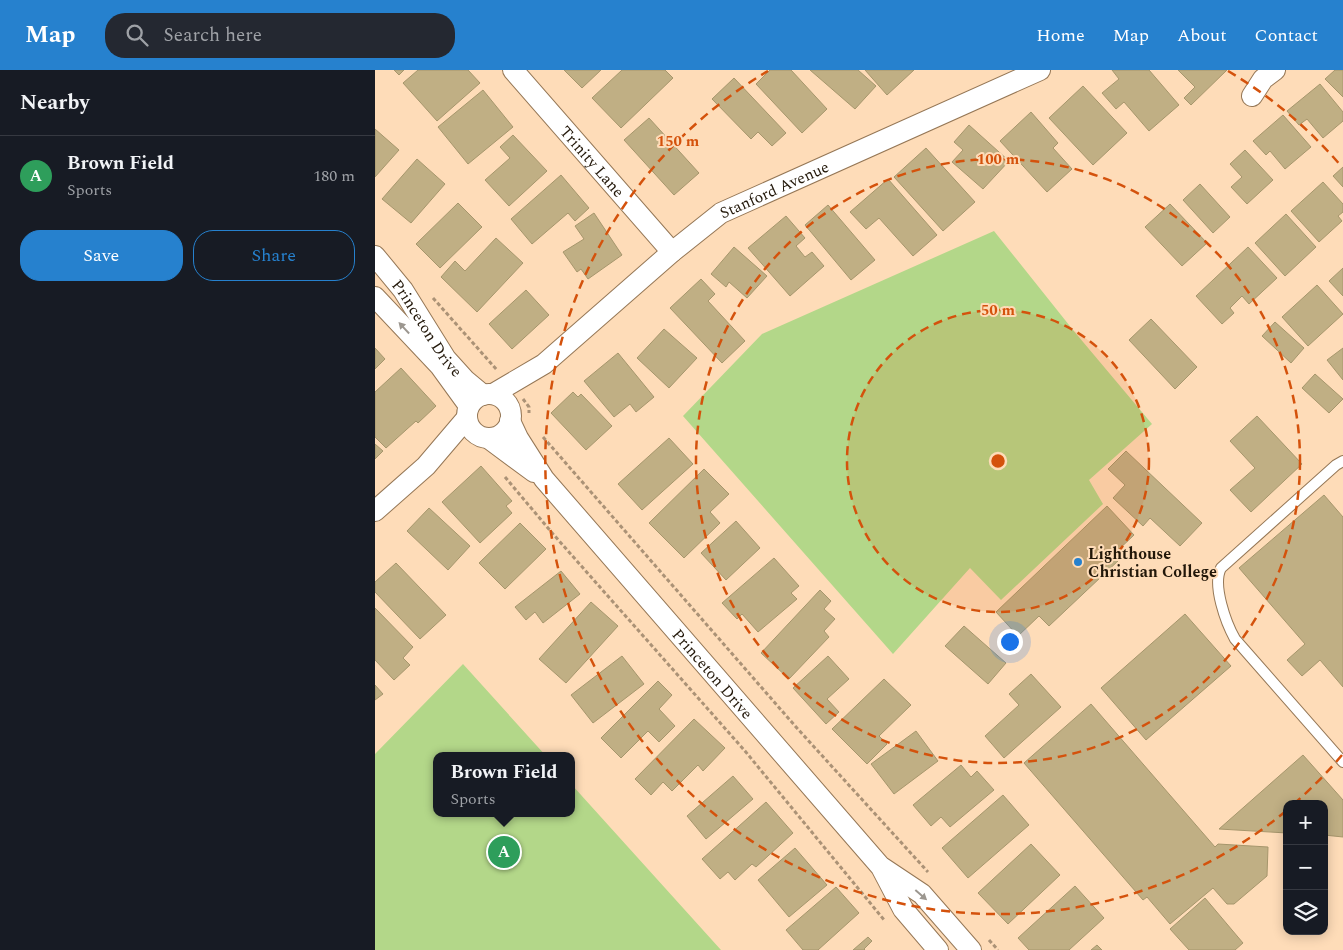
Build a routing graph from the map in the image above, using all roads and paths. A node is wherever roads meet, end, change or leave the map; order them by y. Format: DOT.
graph roads {
  1 [pos="513,70"];
  2 [pos="1040,70"];
  3 [pos="1268,72"];
  4 [pos="1252,96"];
  5 [pos="672,252"];
  6 [pos="375,256"];
  7 [pos="429,293"];
  8 [pos="375,297"];
  9 [pos="499,405"];
  10 [pos="542,436"];
  11 [pos="484,437"];
  12 [pos="1343,461"];
  13 [pos="426,466"];
  14 [pos="502,474"];
  15 [pos="544,480"];
  16 [pos="375,511"];
  17 [pos="1343,762"];
  18 [pos="881,867"];
  19 [pos="929,874"];
  20 [pos="890,927"];
  21 [pos="978,943"];
  22 [pos="939,950"];
  23 [pos="998,950"];
  1 -- 5 [label="street, Trinity Lane"];
  2 -- 5 [label="street, Stanford Avenue"];
  3 -- 4 [label="street"];
  5 -- 9 [label="street, Stanford Avenue"];
  6 -- 9 [label="street, Princeton Drive"];
  7 -- 9 [label="path"];
  9 -- 8 [label="street, Princeton Drive, one-way"];
  9 -- 11 [label="street"];
  9 -- 11 [label="street, Princeton Drive"];
  9 -- 13 [label="street"];
  9 -- 15 [label="street, Princeton Drive"];
  10 -- 19 [label="path"];
  11 -- 13 [label="street"];
  11 -- 15 [label="street, Princeton Drive"];
  12 -- 17 [label="lane"];
  13 -- 16 [label="street"];
  14 -- 20 [label="path"];
  15 -- 18 [label="street, Princeton Drive"];
  18 -- 21 [label="street, Princeton Drive, one-way"];
  18 -- 22 [label="street, Princeton Drive"];
  21 -- 23 [label="path"];
}
